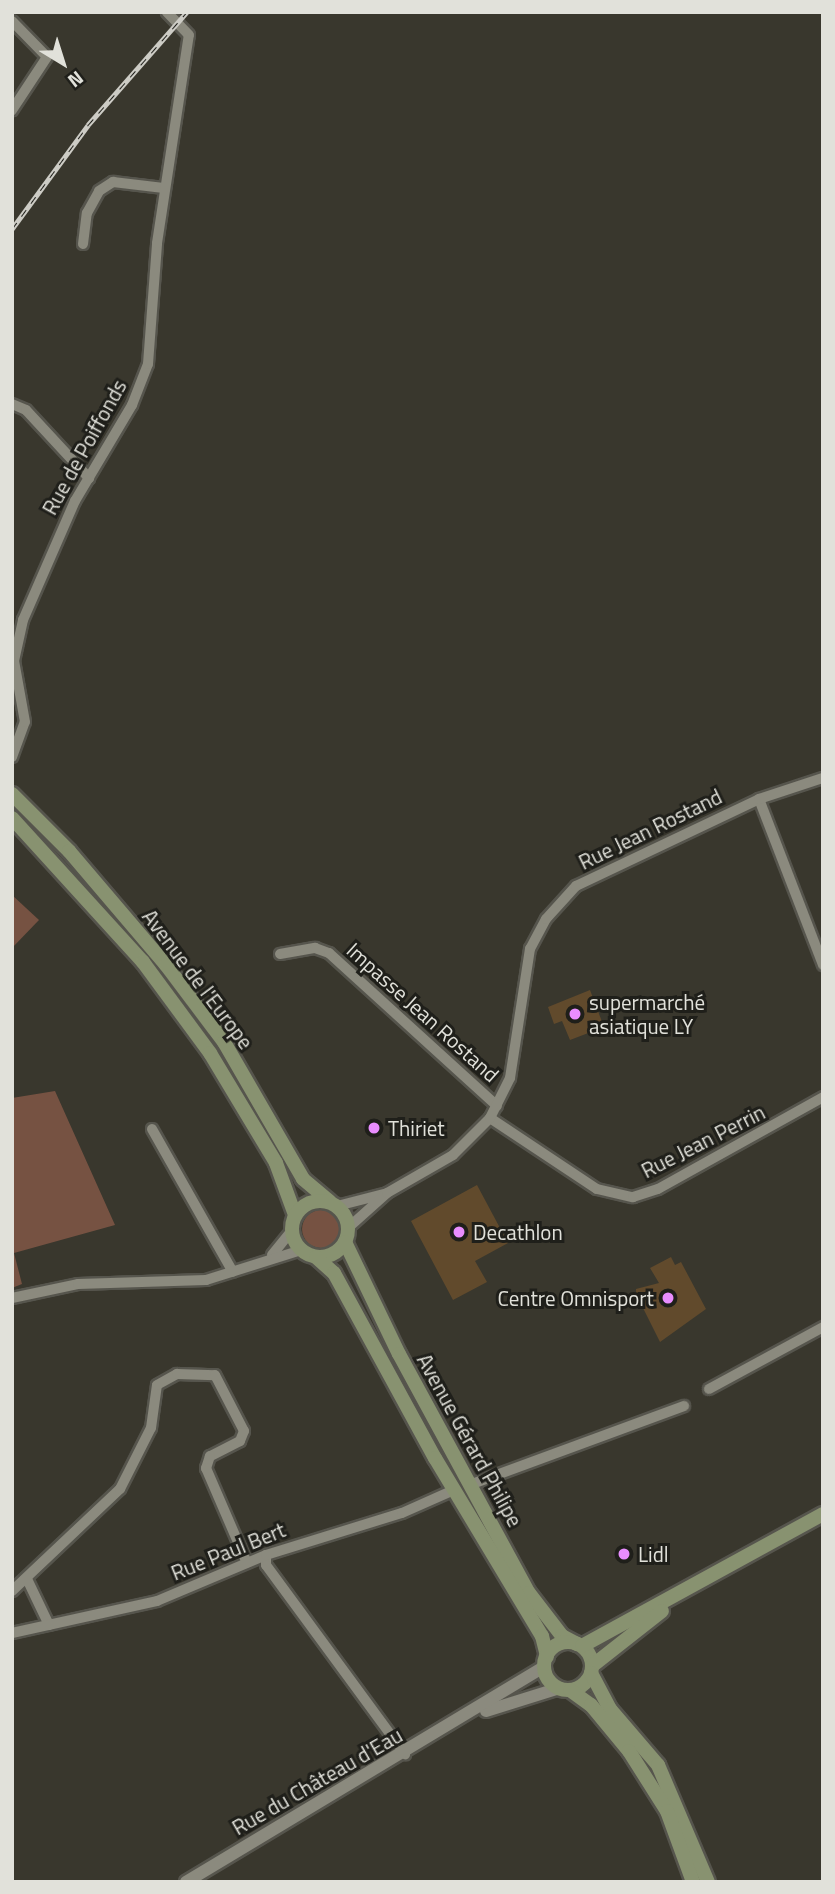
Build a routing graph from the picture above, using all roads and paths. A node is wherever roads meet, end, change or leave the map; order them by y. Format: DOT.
graph roads {
  1 [pos="167,12"];
  2 [pos="12,21"];
  3 [pos="12,110"];
  4 [pos="164,188"];
  5 [pos="83,244"];
  6 [pos="12,404"];
  7 [pos="89,478"];
  8 [pos="13,647"];
  9 [pos="14,747"];
  10 [pos="12,757"];
  11 [pos="823,778"];
  12 [pos="12,794"];
  13 [pos="759,799"];
  14 [pos="12,818"];
  15 [pos="280,954"];
  16 [pos="823,965"];
  17 [pos="823,1097"];
  18 [pos="497,1106"];
  19 [pos="490,1118"];
  20 [pos="152,1129"];
  21 [pos="387,1193"];
  22 [pos="333,1204"];
  23 [pos="294,1223"];
  24 [pos="349,1227"];
  25 [pos="345,1242"];
  26 [pos="302,1250"];
  27 [pos="272,1255"];
  28 [pos="316,1257"];
  29 [pos="233,1272"];
  30 [pos="12,1298"];
  31 [pos="823,1327"];
  32 [pos="709,1389"];
  33 [pos="684,1406"];
  34 [pos="472,1484"];
  35 [pos="454,1490"];
  36 [pos="823,1514"];
  37 [pos="266,1555"];
  38 [pos="247,1563"];
  39 [pos="27,1579"];
  40 [pos="12,1591"];
  41 [pos="675,1598"];
  42 [pos="49,1625"];
  43 [pos="12,1633"];
  44 [pos="579,1645"];
  45 [pos="546,1661"];
  46 [pos="592,1669"];
  47 [pos="565,1689"];
  48 [pos="469,1716"];
  49 [pos="405,1754"];
  50 [pos="186,1882"];
  51 [pos="693,1882"];
  52 [pos="708,1882"];
  1 -- 4 [label="street, Rue de Poiffonds"];
  2 -- 3 [label="street"];
  4 -- 5 [label="street"];
  4 -- 7 [label="street, Rue de Poiffonds"];
  6 -- 7 [label="street"];
  7 -- 8 [label="street, Rue de Poiffonds"];
  8 -- 9 [label="street, Rue de Poiffonds"];
  9 -- 10 [label="street, Rue de Poiffonds"];
  11 -- 13 [label="street, Rue Jean Rostand"];
  12 -- 22 [label="main road, Avenue de l'Europe"];
  13 -- 16 [label="street"];
  13 -- 18 [label="street, Rue Jean Rostand"];
  14 -- 23 [label="main road, Avenue de l'Europe"];
  15 -- 18 [label="street, Impasse Jean Rostand"];
  17 -- 19 [label="street, Rue Jean Perrin"];
  18 -- 19 [label="street, Rue Jean Rostand"];
  19 -- 21 [label="street, Rue Jean Rostand"];
  20 -- 29 [label="street"];
  21 -- 22 [label="street, Rue Jean Rostand"];
  21 -- 24 [label="street, Rue Jean Rostand"];
  22 -- 23 [label="main road"];
  22 -- 24 [label="main road"];
  23 -- 26 [label="main road"];
  23 -- 27 [label="street"];
  24 -- 25 [label="main road"];
  25 -- 28 [label="main road"];
  25 -- 34 [label="main road, Avenue Gérard Philipe"];
  26 -- 27 [label="street"];
  26 -- 28 [label="main road"];
  27 -- 29 [label="street"];
  28 -- 35 [label="main road, Avenue Gérard Philipe"];
  29 -- 30 [label="street"];
  31 -- 32 [label="street"];
  33 -- 34 [label="street"];
  34 -- 44 [label="main road, Avenue Gérard Philipe"];
  35 -- 37 [label="street, Rue Paul Bert"];
  35 -- 45 [label="main road, Avenue Gérard Philipe"];
  36 -- 41 [label="main road"];
  37 -- 38 [label="street, Rue Paul Bert"];
  37 -- 49 [label="street"];
  38 -- 39 [label="street"];
  38 -- 42 [label="street, Rue Paul Bert"];
  39 -- 40 [label="street"];
  39 -- 42 [label="street"];
  41 -- 44 [label="main road"];
  41 -- 46 [label="main road"];
  42 -- 43 [label="street, Rue Paul Bert"];
  44 -- 45 [label="main road"];
  44 -- 46 [label="main road"];
  45 -- 47 [label="main road"];
  45 -- 48 [label="street, Rue du Château d'Eau"];
  46 -- 47 [label="main road"];
  46 -- 52 [label="main road"];
  47 -- 48 [label="street, Rue du Château d'Eau"];
  47 -- 51 [label="main road"];
  48 -- 49 [label="street, Rue du Château d'Eau"];
  49 -- 50 [label="street, Rue du Château d'Eau"];
}
